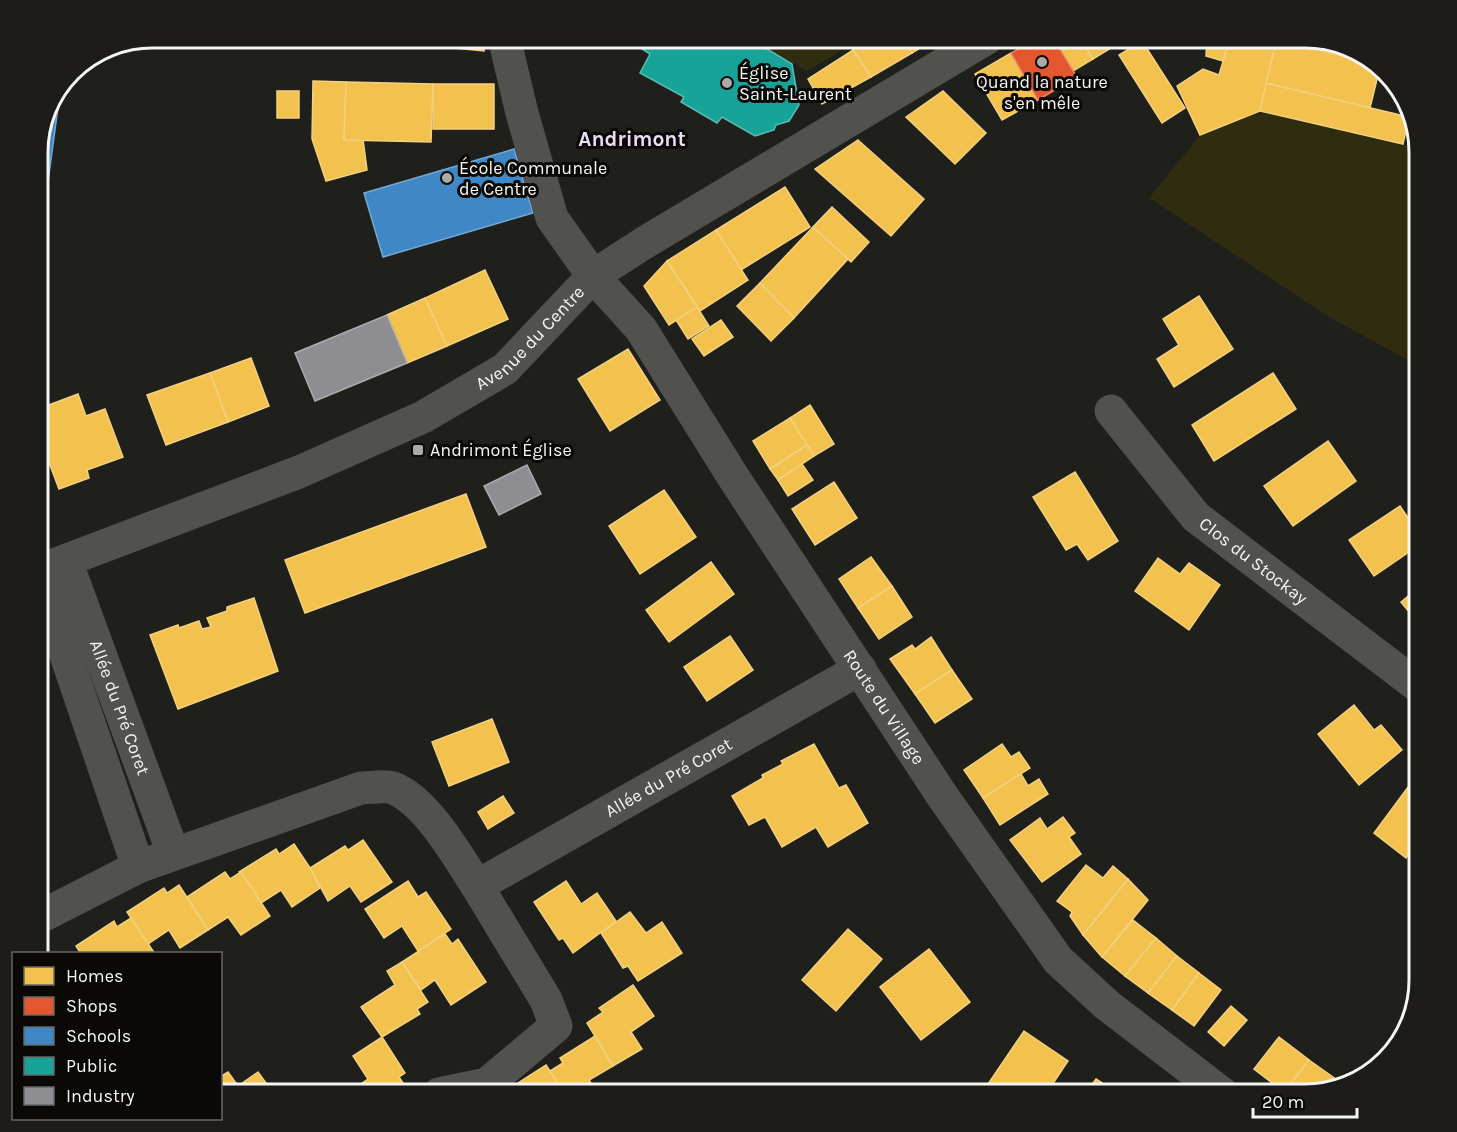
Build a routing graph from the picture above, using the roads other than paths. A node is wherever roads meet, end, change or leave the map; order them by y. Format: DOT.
graph roads {
  1 [pos="507,48"];
  2 [pos="970,48"];
  3 [pos="594,276"];
  4 [pos="1111,411"];
  5 [pos="48,568"];
  6 [pos="48,570"];
  7 [pos="48,571"];
  8 [pos="860,669"];
  9 [pos="1409,679"];
  10 [pos="173,853"];
  11 [pos="138,867"];
  12 [pos="477,886"];
  13 [pos="48,913"];
  14 [pos="487,1084"];
  15 [pos="1209,1084"];
  1 -- 3 [label="street, Route du Village"];
  2 -- 3 [label="street, Avenue du Centre"];
  3 -- 5 [label="street, Avenue du Centre"];
  3 -- 8 [label="street, Route du Village"];
  4 -- 9 [label="street, Clos du Stockay"];
  6 -- 10 [label="street, Allée du Pré Coret"];
  7 -- 11 [label="street, Allée du Pré Coret"];
  8 -- 12 [label="street, Allée du Pré Coret"];
  8 -- 15 [label="street, Route du Village"];
  10 -- 11 [label="street"];
  10 -- 12 [label="street"];
  11 -- 13 [label="street"];
  12 -- 14 [label="street"];
}
